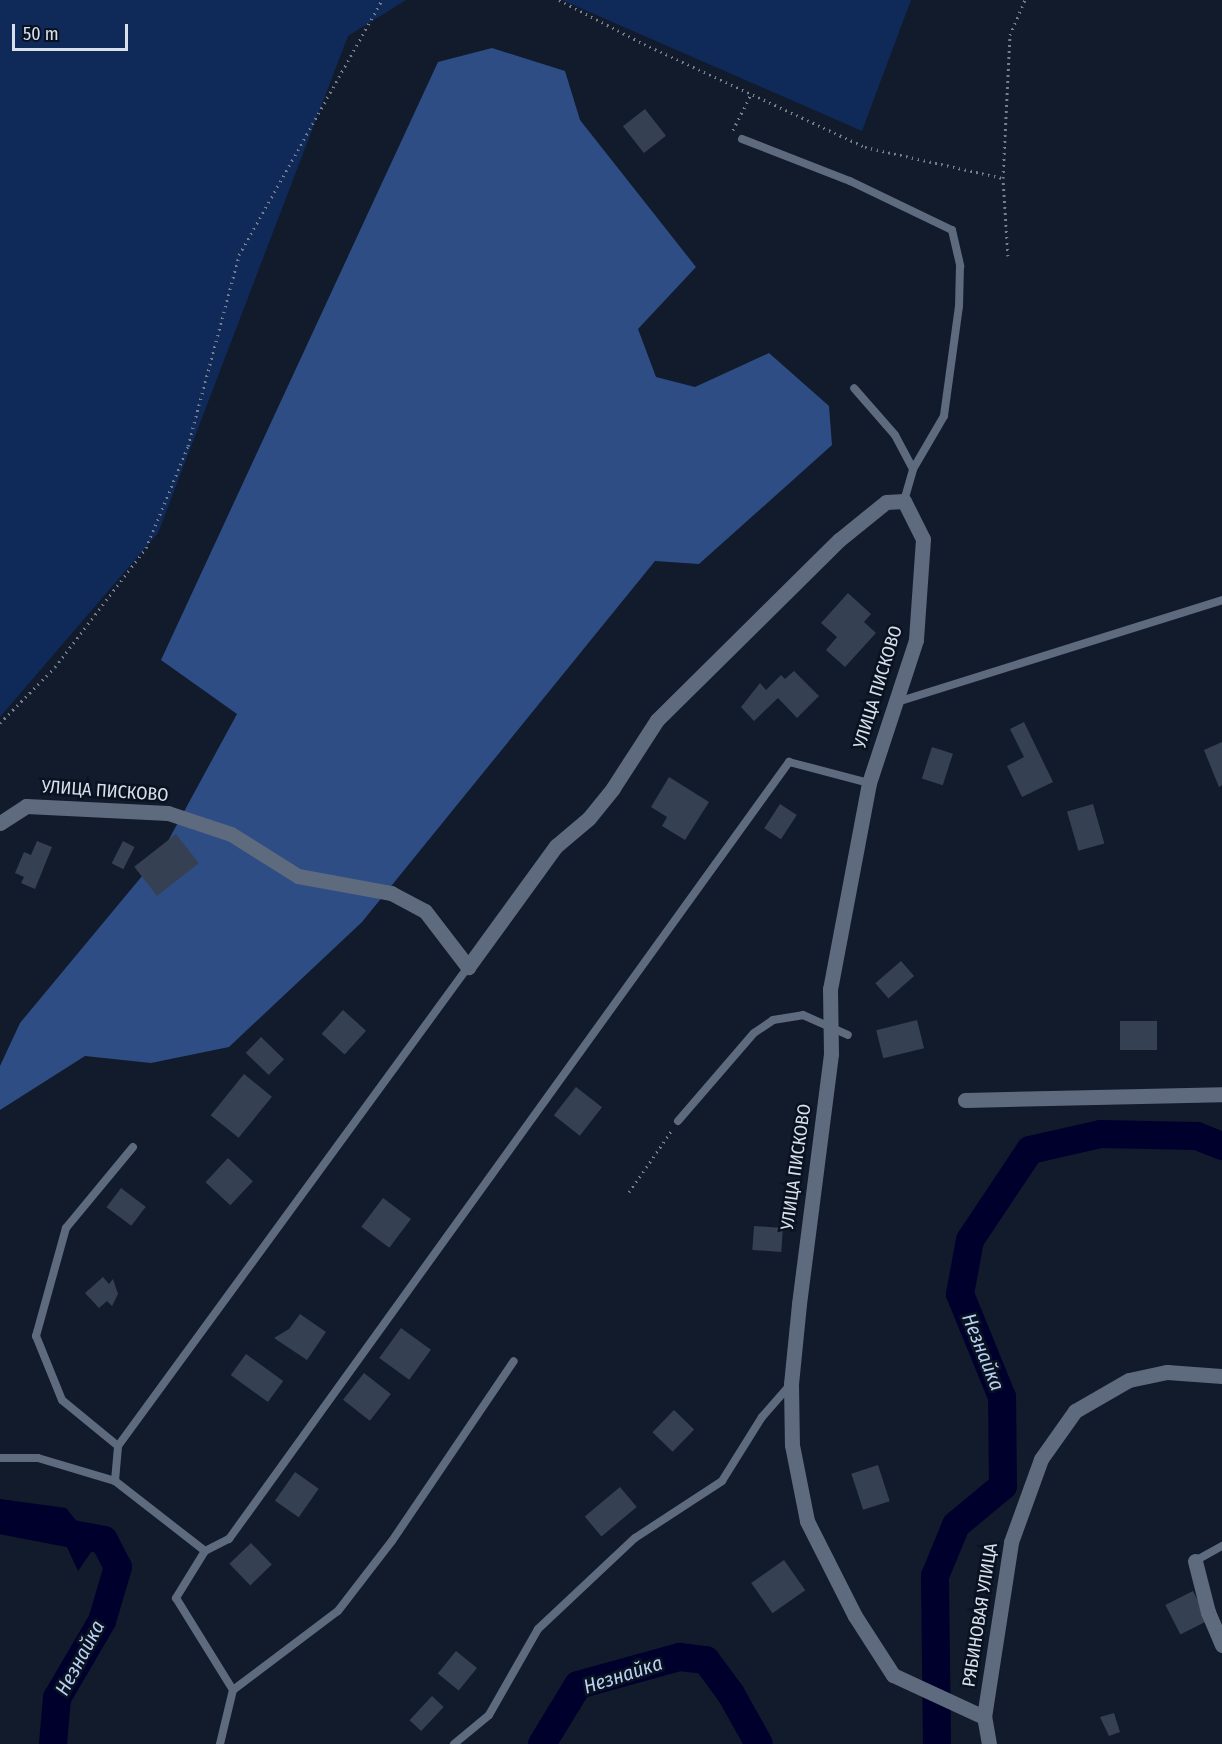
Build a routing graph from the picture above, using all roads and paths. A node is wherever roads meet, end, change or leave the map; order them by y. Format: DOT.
graph roads {
  1 [pos="382,0"];
  2 [pos="559,0"];
  3 [pos="1025,0"];
  4 [pos="751,94"];
  5 [pos="742,139"];
  6 [pos="1003,178"];
  7 [pos="1008,256"];
  8 [pos="854,387"];
  9 [pos="913,469"];
  10 [pos="904,501"];
  11 [pos="1222,600"];
  12 [pos="894,703"];
  13 [pos="0,723"];
  14 [pos="869,783"];
  15 [pos="0,823"];
  16 [pos="468,967"];
  17 [pos="831,1030"];
  18 [pos="848,1035"];
  19 [pos="1222,1094"];
  20 [pos="965,1100"];
  21 [pos="678,1121"];
  22 [pos="133,1148"];
  23 [pos="629,1192"];
  24 [pos="514,1361"];
  25 [pos="1222,1376"];
  26 [pos="791,1384"];
  27 [pos="118,1446"];
  28 [pos="0,1458"];
  29 [pos="115,1482"];
  30 [pos="1222,1546"];
  31 [pos="205,1551"];
  32 [pos="1195,1561"];
  33 [pos="1222,1645"];
  34 [pos="233,1690"];
  35 [pos="984,1717"];
  36 [pos="220,1744"];
  37 [pos="454,1744"];
  38 [pos="989,1744"];
  1 -- 13 [label="path"];
  2 -- 4 [label="path"];
  3 -- 6 [label="path"];
  4 -- 5 [label="path"];
  4 -- 6 [label="path"];
  5 -- 9 [label="lane"];
  6 -- 7 [label="path"];
  8 -- 9 [label="lane"];
  9 -- 10 [label="lane"];
  10 -- 12 [label="street, УЛИЦА ПИСКОВО"];
  10 -- 16 [label="street"];
  11 -- 12 [label="lane"];
  12 -- 14 [label="street, УЛИЦА ПИСКОВО"];
  14 -- 17 [label="street, УЛИЦА ПИСКОВО"];
  14 -- 31 [label="lane"];
  15 -- 16 [label="street, УЛИЦА ПИСКОВО"];
  16 -- 27 [label="lane"];
  17 -- 18 [label="lane"];
  17 -- 21 [label="lane"];
  17 -- 26 [label="street, УЛИЦА ПИСКОВО"];
  19 -- 20 [label="street"];
  21 -- 23 [label="path"];
  22 -- 27 [label="lane"];
  24 -- 34 [label="lane"];
  25 -- 35 [label="street, РЯБИНОВАЯ УЛИЦА"];
  26 -- 35 [label="street, УЛИЦА ПИСКОВО"];
  26 -- 37 [label="lane"];
  27 -- 29 [label="lane"];
  28 -- 29 [label="lane"];
  29 -- 31 [label="lane"];
  30 -- 32 [label="lane"];
  31 -- 34 [label="lane"];
  32 -- 33 [label="street"];
  34 -- 36 [label="lane"];
  35 -- 38 [label="street, РЯБИНОВАЯ УЛИЦА"];
}
